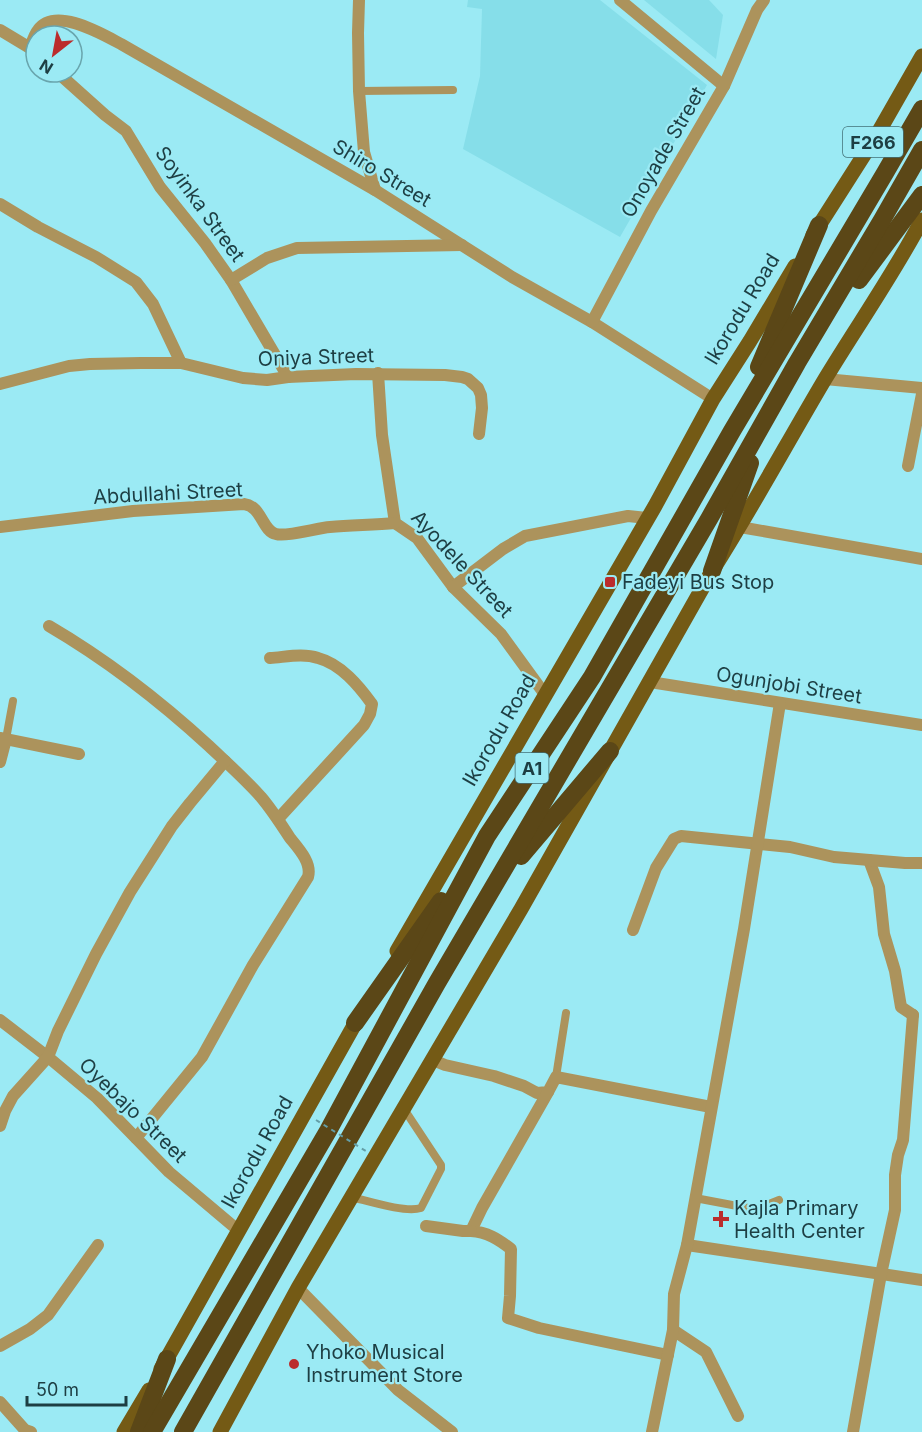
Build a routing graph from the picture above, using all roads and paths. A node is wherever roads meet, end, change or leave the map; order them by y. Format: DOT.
graph roads {
  1 [pos="359,0"];
  2 [pos="620,0"];
  3 [pos="764,0"];
  4 [pos="46,24"];
  5 [pos="75,24"];
  6 [pos="84,26"];
  7 [pos="0,30"];
  8 [pos="24,45"];
  9 [pos="922,56"];
  10 [pos="70,84"];
  11 [pos="724,86"];
  12 [pos="453,90"];
  13 [pos="359,91"];
  14 [pos="922,109"];
  15 [pos="922,150"];
  16 [pos="375,190"];
  17 [pos="922,195"];
  18 [pos="0,204"];
  19 [pos="819,225"];
  20 [pos="920,227"];
  21 [pos="463,245"];
  22 [pos="231,280"];
  23 [pos="592,322"];
  24 [pos="181,363"];
  25 [pos="797,363"];
  26 [pos="378,374"];
  27 [pos="288,377"];
  28 [pos="825,379"];
  29 [pos="0,384"];
  30 [pos="922,388"];
  31 [pos="922,394"];
  32 [pos="713,399"];
  33 [pos="766,419"];
  34 [pos="732,431"];
  35 [pos="479,434"];
  36 [pos="908,466"];
  37 [pos="647,518"];
  38 [pos="395,523"];
  39 [pos="0,527"];
  40 [pos="740,527"];
  41 [pos="922,559"];
  42 [pos="712,571"];
  43 [pos="453,586"];
  44 [pos="49,626"];
  45 [pos="270,658"];
  46 [pos="650,682"];
  47 [pos="546,696"];
  48 [pos="13,701"];
  49 [pos="780,703"];
  50 [pos="922,725"];
  51 [pos="3,738"];
  52 [pos="610,751"];
  53 [pos="79,754"];
  54 [pos="225,761"];
  55 [pos="0,762"];
  56 [pos="278,819"];
  57 [pos="487,836"];
  58 [pos="758,844"];
  59 [pos="869,860"];
  60 [pos="922,863"];
  61 [pos="489,894"];
  62 [pos="633,930"];
  63 [pos="566,1013"];
  64 [pos="917,1014"];
  65 [pos="0,1020"];
  66 [pos="355,1023"];
  67 [pos="48,1057"];
  68 [pos="433,1059"];
  69 [pos="556,1077"];
  70 [pos="548,1092"];
  71 [pos="711,1107"];
  72 [pos="404,1109"];
  73 [pos="316,1120"];
  74 [pos="0,1126"];
  75 [pos="136,1138"];
  76 [pos="369,1153"];
  77 [pos="351,1197"];
  78 [pos="695,1198"];
  79 [pos="779,1200"];
  80 [pos="426,1226"];
  81 [pos="239,1231"];
  82 [pos="471,1231"];
  83 [pos="98,1245"];
  84 [pos="687,1245"];
  85 [pos="881,1274"];
  86 [pos="922,1280"];
  87 [pos="298,1288"];
  88 [pos="673,1330"];
  89 [pos="0,1346"];
  90 [pos="668,1355"];
  91 [pos="167,1359"];
  92 [pos="0,1402"];
  93 [pos="738,1416"];
  94 [pos="223,1429"];
  95 [pos="31,1432"];
  96 [pos="124,1432"];
  97 [pos="139,1432"];
  98 [pos="152,1432"];
  99 [pos="183,1432"];
  100 [pos="452,1432"];
  101 [pos="652,1432"];
  102 [pos="853,1432"];
  1 -- 13 [label="street"];
  2 -- 11 [label="street"];
  3 -- 11 [label="street, Onoyade Street"];
  4 -- 5 [label="street, Shiro Street"];
  6 -- 16 [label="street, Shiro Street"];
  7 -- 8 [label="street"];
  9 -- 19 [label="main road, Ikorodu Road / F266"];
  10 -- 22 [label="street, Soyinka Street"];
  11 -- 23 [label="street, Onoyade Street"];
  12 -- 13 [label="lane"];
  13 -- 16 [label="street"];
  14 -- 34 [label="highway, A1"];
  15 -- 25 [label="highway, A1"];
  16 -- 21 [label="street, Shiro Street"];
  17 -- 25 [label="highway"];
  18 -- 24 [label="street"];
  19 -- 32 [label="main road, Ikorodu Road"];
  19 -- 34 [label="highway"];
  20 -- 28 [label="main road"];
  21 -- 22 [label="street"];
  21 -- 23 [label="street, Shiro Street"];
  22 -- 27 [label="street, Soyinka Street"];
  23 -- 32 [label="street, Shiro Street"];
  24 -- 27 [label="street, Oniya Street"];
  24 -- 29 [label="street, Oniya Street"];
  25 -- 33 [label="highway, A1"];
  26 -- 27 [label="street, Oniya Street"];
  26 -- 35 [label="street, Oniya Street"];
  26 -- 38 [label="street, Ayodele Street"];
  28 -- 30 [label="street"];
  28 -- 40 [label="main road"];
  31 -- 36 [label="street"];
  32 -- 37 [label="main road, Ikorodu Road"];
  33 -- 42 [label="highway"];
  33 -- 61 [label="highway, A1"];
  34 -- 57 [label="highway, A1"];
  37 -- 43 [label="street"];
  37 -- 47 [label="main road, Ikorodu Road"];
  38 -- 39 [label="street, Abdullahi Street"];
  38 -- 43 [label="street, Ayodele Street"];
  40 -- 41 [label="street"];
  40 -- 42 [label="main road"];
  42 -- 46 [label="main road"];
  43 -- 47 [label="street, Ayodele Street"];
  44 -- 54 [label="street"];
  45 -- 56 [label="street"];
  46 -- 49 [label="street, Ogunjobi Street"];
  46 -- 52 [label="main road"];
  47 -- 66 [label="main road, Ikorodu Road"];
  48 -- 51 [label="lane"];
  49 -- 50 [label="street, Ogunjobi Street"];
  49 -- 58 [label="street"];
  51 -- 53 [label="street"];
  51 -- 55 [label="street"];
  52 -- 61 [label="highway"];
  52 -- 68 [label="main road"];
  54 -- 56 [label="street"];
  54 -- 67 [label="street"];
  56 -- 75 [label="street"];
  57 -- 66 [label="highway"];
  57 -- 98 [label="highway, A1"];
  58 -- 59 [label="street"];
  58 -- 62 [label="street"];
  58 -- 71 [label="street"];
  59 -- 60 [label="street"];
  59 -- 64 [label="street"];
  61 -- 99 [label="highway, A1"];
  63 -- 69 [label="lane"];
  64 -- 85 [label="street"];
  65 -- 67 [label="street, Oyebajo Street"];
  66 -- 81 [label="main road, Ikorodu Road"];
  67 -- 74 [label="street"];
  67 -- 75 [label="street, Oyebajo Street"];
  68 -- 70 [label="street"];
  68 -- 72 [label="main road"];
  69 -- 70 [label="street"];
  69 -- 71 [label="street"];
  70 -- 82 [label="street"];
  71 -- 78 [label="street"];
  72 -- 77 [label="main road"];
  72 -- 77 [label="lane"];
  73 -- 76 [label="path, bridge"];
  75 -- 81 [label="street, Oyebajo Street"];
  77 -- 87 [label="main road"];
  78 -- 79 [label="lane"];
  78 -- 84 [label="street"];
  80 -- 82 [label="street"];
  81 -- 91 [label="main road, Ikorodu Road"];
  82 -- 90 [label="street"];
  83 -- 89 [label="street"];
  84 -- 85 [label="street"];
  84 -- 88 [label="street"];
  85 -- 86 [label="street"];
  85 -- 102 [label="street"];
  87 -- 94 [label="main road"];
  87 -- 100 [label="street"];
  88 -- 90 [label="street"];
  88 -- 93 [label="street"];
  90 -- 101 [label="street"];
  91 -- 96 [label="main road, Ikorodu Road"];
  91 -- 97 [label="highway"];
  92 -- 95 [label="street"];
}
